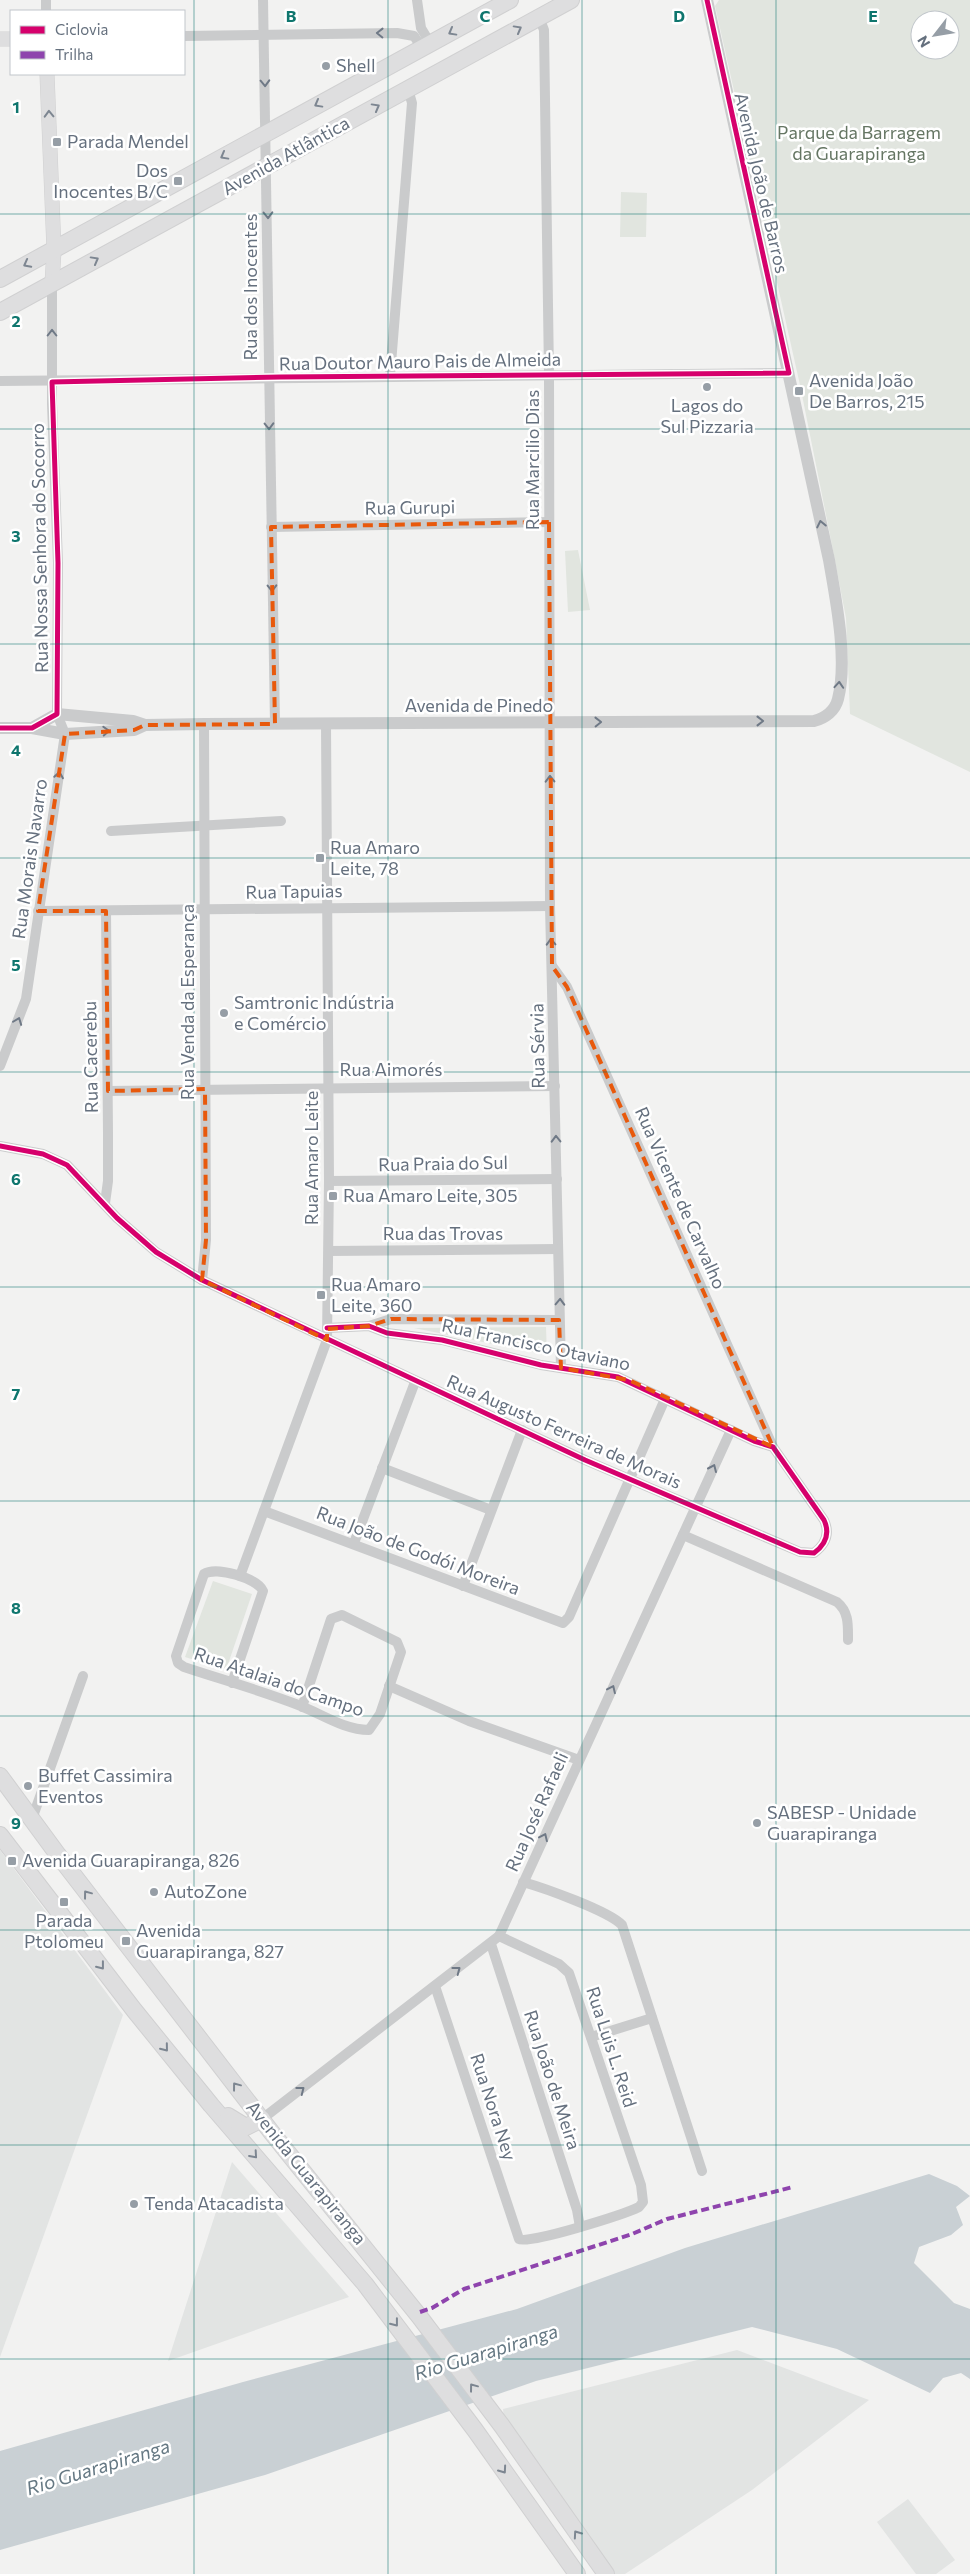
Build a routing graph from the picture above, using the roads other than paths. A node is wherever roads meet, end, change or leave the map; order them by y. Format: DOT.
graph roads {
  1 [pos="263,0"];
  2 [pos="417,0"];
  3 [pos="510,0"];
  4 [pos="571,0"];
  5 [pos="707,0"];
  6 [pos="540,17"];
  7 [pos="264,34"];
  8 [pos="185,36"];
  9 [pos="426,46"];
  10 [pos="47,75"];
  11 [pos="408,89"];
  12 [pos="266,132"];
  13 [pos="267,166"];
  14 [pos="54,250"];
  15 [pos="0,279"];
  16 [pos="52,284"];
  17 [pos="0,312"];
  18 [pos="789,373"];
  19 [pos="548,374"];
  20 [pos="390,376"];
  21 [pos="267,377"];
  22 [pos="0,381"];
  23 [pos="52,382"];
  24 [pos="549,522"];
  25 [pos="271,527"];
  26 [pos="57,714"];
  27 [pos="814,721"];
  28 [pos="549,723"];
  29 [pos="204,724"];
  30 [pos="275,724"];
  31 [pos="326,724"];
  32 [pos="145,725"];
  33 [pos="0,728"];
  34 [pos="32,728"];
  35 [pos="65,734"];
  36 [pos="281,821"];
  37 [pos="204,825"];
  38 [pos="111,831"];
  39 [pos="550,906"];
  40 [pos="326,908"];
  41 [pos="204,909"];
  42 [pos="38,911"];
  43 [pos="106,911"];
  44 [pos="552,966"];
  45 [pos="0,1066"];
  46 [pos="555,1086"];
  47 [pos="328,1087"];
  48 [pos="204,1089"];
  49 [pos="108,1091"];
  50 [pos="0,1146"];
  51 [pos="557,1179"];
  52 [pos="329,1181"];
  53 [pos="104,1203"];
  54 [pos="558,1249"];
  55 [pos="329,1251"];
  56 [pos="202,1280"];
  57 [pos="559,1320"];
  58 [pos="369,1326"];
  59 [pos="327,1328"];
  60 [pos="327,1340"];
  61 [pos="561,1368"];
  62 [pos="416,1382"];
  63 [pos="665,1399"];
  64 [pos="522,1430"];
  65 [pos="730,1430"];
  66 [pos="773,1447"];
  67 [pos="382,1468"];
  68 [pos="630,1478"];
  69 [pos="696,1506"];
  70 [pos="491,1510"];
  71 [pos="264,1511"];
  72 [pos="683,1534"];
  73 [pos="354,1543"];
  74 [pos="816,1552"];
  75 [pos="240,1576"];
  76 [pos="463,1586"];
  77 [pos="848,1640"];
  78 [pos="83,1676"];
  79 [pos="232,1684"];
  80 [pos="389,1686"];
  81 [pos="302,1707"];
  82 [pos="579,1760"];
  83 [pos="1,1778"];
  84 [pos="32,1819"];
  85 [pos="0,1836"];
  86 [pos="524,1882"];
  87 [pos="499,1936"];
  88 [pos="491,1944"];
  89 [pos="435,1986"];
  90 [pos="652,2018"];
  91 [pos="591,2037"];
  92 [pos="211,2105"];
  93 [pos="262,2119"];
  94 [pos="702,2171"];
  95 [pos="580,2227"];
  96 [pos="577,2574"];
  97 [pos="606,2574"];
  1 -- 7 [label="street, Rua dos Inocentes"];
  2 -- 9 [label="street"];
  3 -- 9 [label="main road, Avenida Atlântica, one-way"];
  4 -- 6 [label="main road, Avenida Atlântica"];
  5 -- 18 [label="street, Avenida João de Barros"];
  11 -- 6 [label="main road, Avenida Atlântica, one-way"];
  6 -- 19 [label="street, Rua Marcilio Dias"];
  7 -- 8 [label="street"];
  9 -- 7 [label="street, one-way"];
  7 -- 12 [label="street, Rua dos Inocentes, one-way"];
  9 -- 12 [label="main road, Avenida Atlântica, one-way"];
  14 -- 10 [label="main road, Rua Nossa Senhora do Socorro, one-way"];
  13 -- 11 [label="main road, Avenida Atlântica, one-way"];
  11 -- 20 [label="street"];
  12 -- 13 [label="street, Rua dos Inocentes"];
  12 -- 14 [label="main road, Avenida Atlântica, one-way"];
  16 -- 13 [label="main road, Avenida Atlântica, one-way"];
  13 -- 21 [label="street, Rua dos Inocentes, one-way"];
  14 -- 15 [label="main road, Avenida Atlântica, one-way"];
  14 -- 16 [label="main road, Rua Nossa Senhora do Socorro"];
  16 -- 17 [label="main road, Avenida Atlântica"];
  23 -- 16 [label="street, Rua Nossa Senhora do Socorro, one-way"];
  18 -- 19 [label="street, Rua Doutor Mauro Pais de Almeida"];
  27 -- 18 [label="street, Avenida João de Barros, one-way"];
  19 -- 20 [label="street, Rua Doutor Mauro Pais de Almeida"];
  19 -- 24 [label="street, Rua Marcilio Dias"];
  20 -- 21 [label="street, Rua Doutor Mauro Pais de Almeida"];
  21 -- 23 [label="street, Rua Doutor Mauro Pais de Almeida"];
  21 -- 25 [label="street, Rua dos Inocentes, one-way"];
  22 -- 23 [label="street, Rua Doutor Mauro Pais de Almeida"];
  23 -- 26 [label="street, Rua Nossa Senhora do Socorro"];
  24 -- 25 [label="street, Rua Gurupi"];
  24 -- 28 [label="street, Rua Marcilio Dias"];
  25 -- 30 [label="street, Rua dos Inocentes, one-way"];
  26 -- 32 [label="street, Avenida de Pinedo"];
  26 -- 34 [label="street, Avenida de Pinedo"];
  26 -- 35 [label="street"];
  28 -- 27 [label="street, Avenida de Pinedo, one-way"];
  28 -- 31 [label="street, Avenida de Pinedo"];
  39 -- 28 [label="street, Rua Sérvia, one-way"];
  29 -- 30 [label="street, Avenida de Pinedo"];
  29 -- 32 [label="street, Avenida de Pinedo"];
  29 -- 37 [label="street, Rua Venda da Esperança"];
  30 -- 31 [label="street, Avenida de Pinedo"];
  31 -- 40 [label="street, Rua Amaro Leite"];
  35 -- 32 [label="street, Avenida de Pinedo, one-way"];
  33 -- 34 [label="street, Avenida de Pinedo"];
  34 -- 35 [label="street, Avenida de Pinedo"];
  42 -- 35 [label="street, Rua Morais Navarro, one-way"];
  36 -- 37 [label="street"];
  37 -- 38 [label="street"];
  37 -- 41 [label="street, Rua Venda da Esperança"];
  39 -- 40 [label="street, Rua Tapuias"];
  44 -- 39 [label="street, Rua Sérvia, one-way"];
  40 -- 41 [label="street, Rua Tapuias"];
  40 -- 47 [label="street, Rua Amaro Leite"];
  41 -- 43 [label="street, Rua Tapuias"];
  41 -- 48 [label="street, Rua Venda da Esperança"];
  42 -- 43 [label="street, Rua Tapuias"];
  45 -- 42 [label="street, Rua Morais Navarro, one-way"];
  43 -- 49 [label="street, Rua Cacerebu"];
  44 -- 46 [label="street, Rua Sérvia"];
  44 -- 66 [label="street, Rua Vicente de Carvalho"];
  46 -- 47 [label="street, Rua Aimorés"];
  51 -- 46 [label="street, Rua Sérvia, one-way"];
  47 -- 48 [label="street, Rua Aimorés"];
  47 -- 52 [label="street, Rua Amaro Leite"];
  48 -- 49 [label="street, Rua Aimorés"];
  48 -- 56 [label="street, Rua Venda da Esperança"];
  49 -- 53 [label="street, Rua Cacerebu"];
  50 -- 53 [label="street, Rua Augusto Ferreira de Morais"];
  51 -- 52 [label="street, Rua Praia do Sul"];
  51 -- 54 [label="street, Rua Sérvia"];
  52 -- 55 [label="street, Rua Amaro Leite"];
  53 -- 56 [label="street, Rua Augusto Ferreira de Morais"];
  54 -- 55 [label="street, Rua das Trovas"];
  57 -- 54 [label="street, Rua Sérvia, one-way"];
  55 -- 59 [label="street, Rua Amaro Leite"];
  56 -- 60 [label="street, Rua Augusto Ferreira de Morais"];
  57 -- 58 [label="street"];
  57 -- 61 [label="street, Rua Sérvia"];
  58 -- 59 [label="street, Rua Francisco Otaviano"];
  58 -- 61 [label="street, Rua Francisco Otaviano"];
  59 -- 60 [label="street, Rua Amaro Leite"];
  60 -- 62 [label="street, Rua Augusto Ferreira de Morais"];
  60 -- 71 [label="street, Rua Amaro Leite"];
  61 -- 63 [label="street, Rua Francisco Otaviano"];
  62 -- 64 [label="street, Rua Augusto Ferreira de Morais"];
  62 -- 67 [label="street"];
  63 -- 65 [label="street, Rua Francisco Otaviano"];
  63 -- 68 [label="street"];
  64 -- 68 [label="street, Rua Augusto Ferreira de Morais"];
  64 -- 70 [label="street"];
  65 -- 66 [label="street, Rua Francisco Otaviano"];
  69 -- 65 [label="street, Rua José Rafaeli, one-way"];
  66 -- 74 [label="street, Rua Vicente de Carvalho"];
  67 -- 70 [label="street"];
  67 -- 73 [label="street"];
  68 -- 69 [label="street, Rua Augusto Ferreira de Morais"];
  68 -- 76 [label="street, Rua João de Godói Moreira"];
  69 -- 72 [label="street, Rua José Rafaeli"];
  69 -- 74 [label="street, Rua Augusto Ferreira de Morais"];
  70 -- 76 [label="street"];
  71 -- 73 [label="street, Rua João de Godói Moreira"];
  71 -- 75 [label="street, Rua Amaro Leite"];
  72 -- 77 [label="street"];
  82 -- 72 [label="street, Rua José Rafaeli, one-way"];
  73 -- 76 [label="street, Rua João de Godói Moreira"];
  75 -- 79 [label="street"];
  75 -- 79 [label="street, Rua Atalaia do Campo"];
  78 -- 84 [label="street"];
  79 -- 81 [label="street, Rua Atalaia do Campo"];
  80 -- 81 [label="street, Rua Atalaia do Campo"];
  80 -- 81 [label="street"];
  80 -- 82 [label="street"];
  86 -- 82 [label="street, Rua José Rafaeli, one-way"];
  83 -- 84 [label="main road, Avenida Guarapiranga"];
  93 -- 84 [label="main road, Avenida Guarapiranga, one-way"];
  85 -- 92 [label="main road, Avenida Guarapiranga, one-way"];
  86 -- 87 [label="street, Rua José Rafaeli"];
  86 -- 90 [label="street"];
  87 -- 88 [label="street, Rua José Rafaeli"];
  87 -- 91 [label="street, Rua Luis L. Reid"];
  89 -- 88 [label="street, Rua José Rafaeli, one-way"];
  88 -- 95 [label="street, Rua João de Meira"];
  93 -- 89 [label="street, Rua José Rafaeli, one-way"];
  89 -- 95 [label="street, Rua Nora Ney"];
  90 -- 91 [label="street"];
  90 -- 94 [label="street"];
  91 -- 95 [label="street, Rua Luis L. Reid"];
  92 -- 93 [label="main road"];
  92 -- 96 [label="main road, Avenida Guarapiranga, one-way"];
  97 -- 93 [label="main road, Avenida Guarapiranga, one-way"];
}
